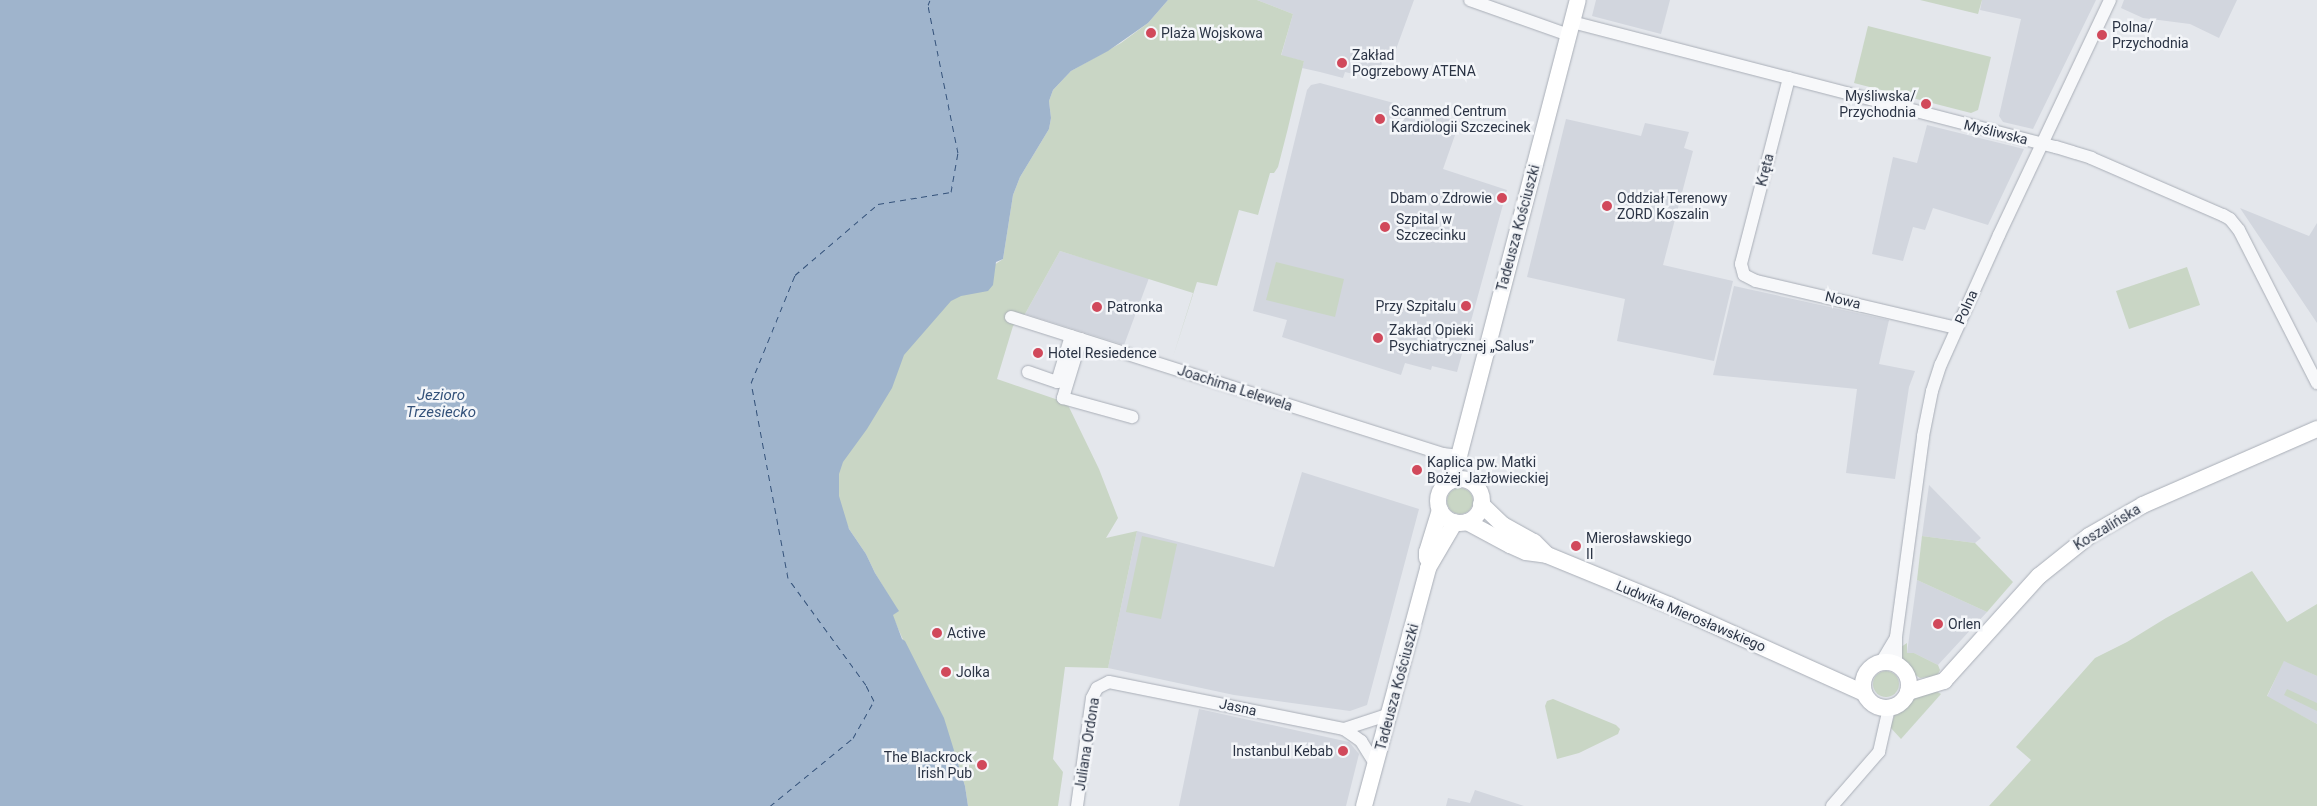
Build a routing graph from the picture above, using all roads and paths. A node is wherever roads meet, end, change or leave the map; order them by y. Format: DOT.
graph roads {
  1 [pos="1470,0"];
  2 [pos="1578,0"];
  3 [pos="2110,0"];
  4 [pos="1571,28"];
  5 [pos="1789,78"];
  6 [pos="2042,143"];
  7 [pos="1742,261"];
  8 [pos="1011,317"];
  9 [pos="1957,328"];
  10 [pos="1076,337"];
  11 [pos="1028,372"];
  12 [pos="2317,383"];
  13 [pos="1132,417"];
  14 [pos="2317,429"];
  15 [pos="1459,456"];
  16 [pos="1458,481"];
  17 [pos="1482,504"];
  18 [pos="1440,510"];
  19 [pos="1461,522"];
  20 [pos="1547,555"];
  21 [pos="1428,568"];
  22 [pos="1889,662"];
  23 [pos="1866,673"];
  24 [pos="1835,679"];
  25 [pos="1132,685"];
  26 [pos="1909,686"];
  27 [pos="1864,693"];
  28 [pos="1889,708"];
  29 [pos="1390,714"];
  30 [pos="1344,728"];
  31 [pos="1376,765"];
  32 [pos="1077,806"];
  33 [pos="1364,806"];
  34 [pos="1832,806"];
  1 -- 4 [label="street, Myśliwska"];
  2 -- 4 [label="street, Tadeusza Kościuszki"];
  3 -- 6 [label="street, Polna"];
  4 -- 5 [label="street, Myśliwska"];
  4 -- 15 [label="street, Tadeusza Kościuszki"];
  5 -- 6 [label="street, Myśliwska"];
  5 -- 7 [label="street, Kręta"];
  6 -- 9 [label="street, Polna"];
  6 -- 12 [label="street, Myśliwska"];
  7 -- 9 [label="street, Nowa"];
  8 -- 10 [label="street, Joachima Lelewela"];
  9 -- 22 [label="street, Polna"];
  10 -- 11 [label="street"];
  10 -- 13 [label="street"];
  10 -- 15 [label="street, Joachima Lelewela"];
  14 -- 26 [label="street, Koszalińska"];
  15 -- 16 [label="street"];
  16 -- 17 [label="street"];
  16 -- 18 [label="street"];
  17 -- 19 [label="street"];
  17 -- 20 [label="street, Ludwika Mierosławskiego"];
  18 -- 19 [label="street"];
  18 -- 21 [label="street, Tadeusza Kościuszki"];
  19 -- 20 [label="street, Ludwika Mierosławskiego"];
  19 -- 21 [label="street, Tadeusza Kościuszki"];
  20 -- 24 [label="street, Ludwika Mierosławskiego"];
  21 -- 29 [label="street, Tadeusza Kościuszki"];
  22 -- 23 [label="street"];
  22 -- 26 [label="street"];
  23 -- 24 [label="street"];
  23 -- 27 [label="street"];
  24 -- 27 [label="street, Ludwika Mierosławskiego"];
  25 -- 30 [label="street, Jasna"];
  25 -- 32 [label="street, Juliana Ordona"];
  26 -- 28 [label="street"];
  27 -- 28 [label="street"];
  28 -- 34 [label="street"];
  29 -- 30 [label="street, Jasna"];
  29 -- 31 [label="street, Tadeusza Kościuszki"];
  30 -- 31 [label="street, Jasna"];
  31 -- 33 [label="street, Tadeusza Kościuszki"];
}
